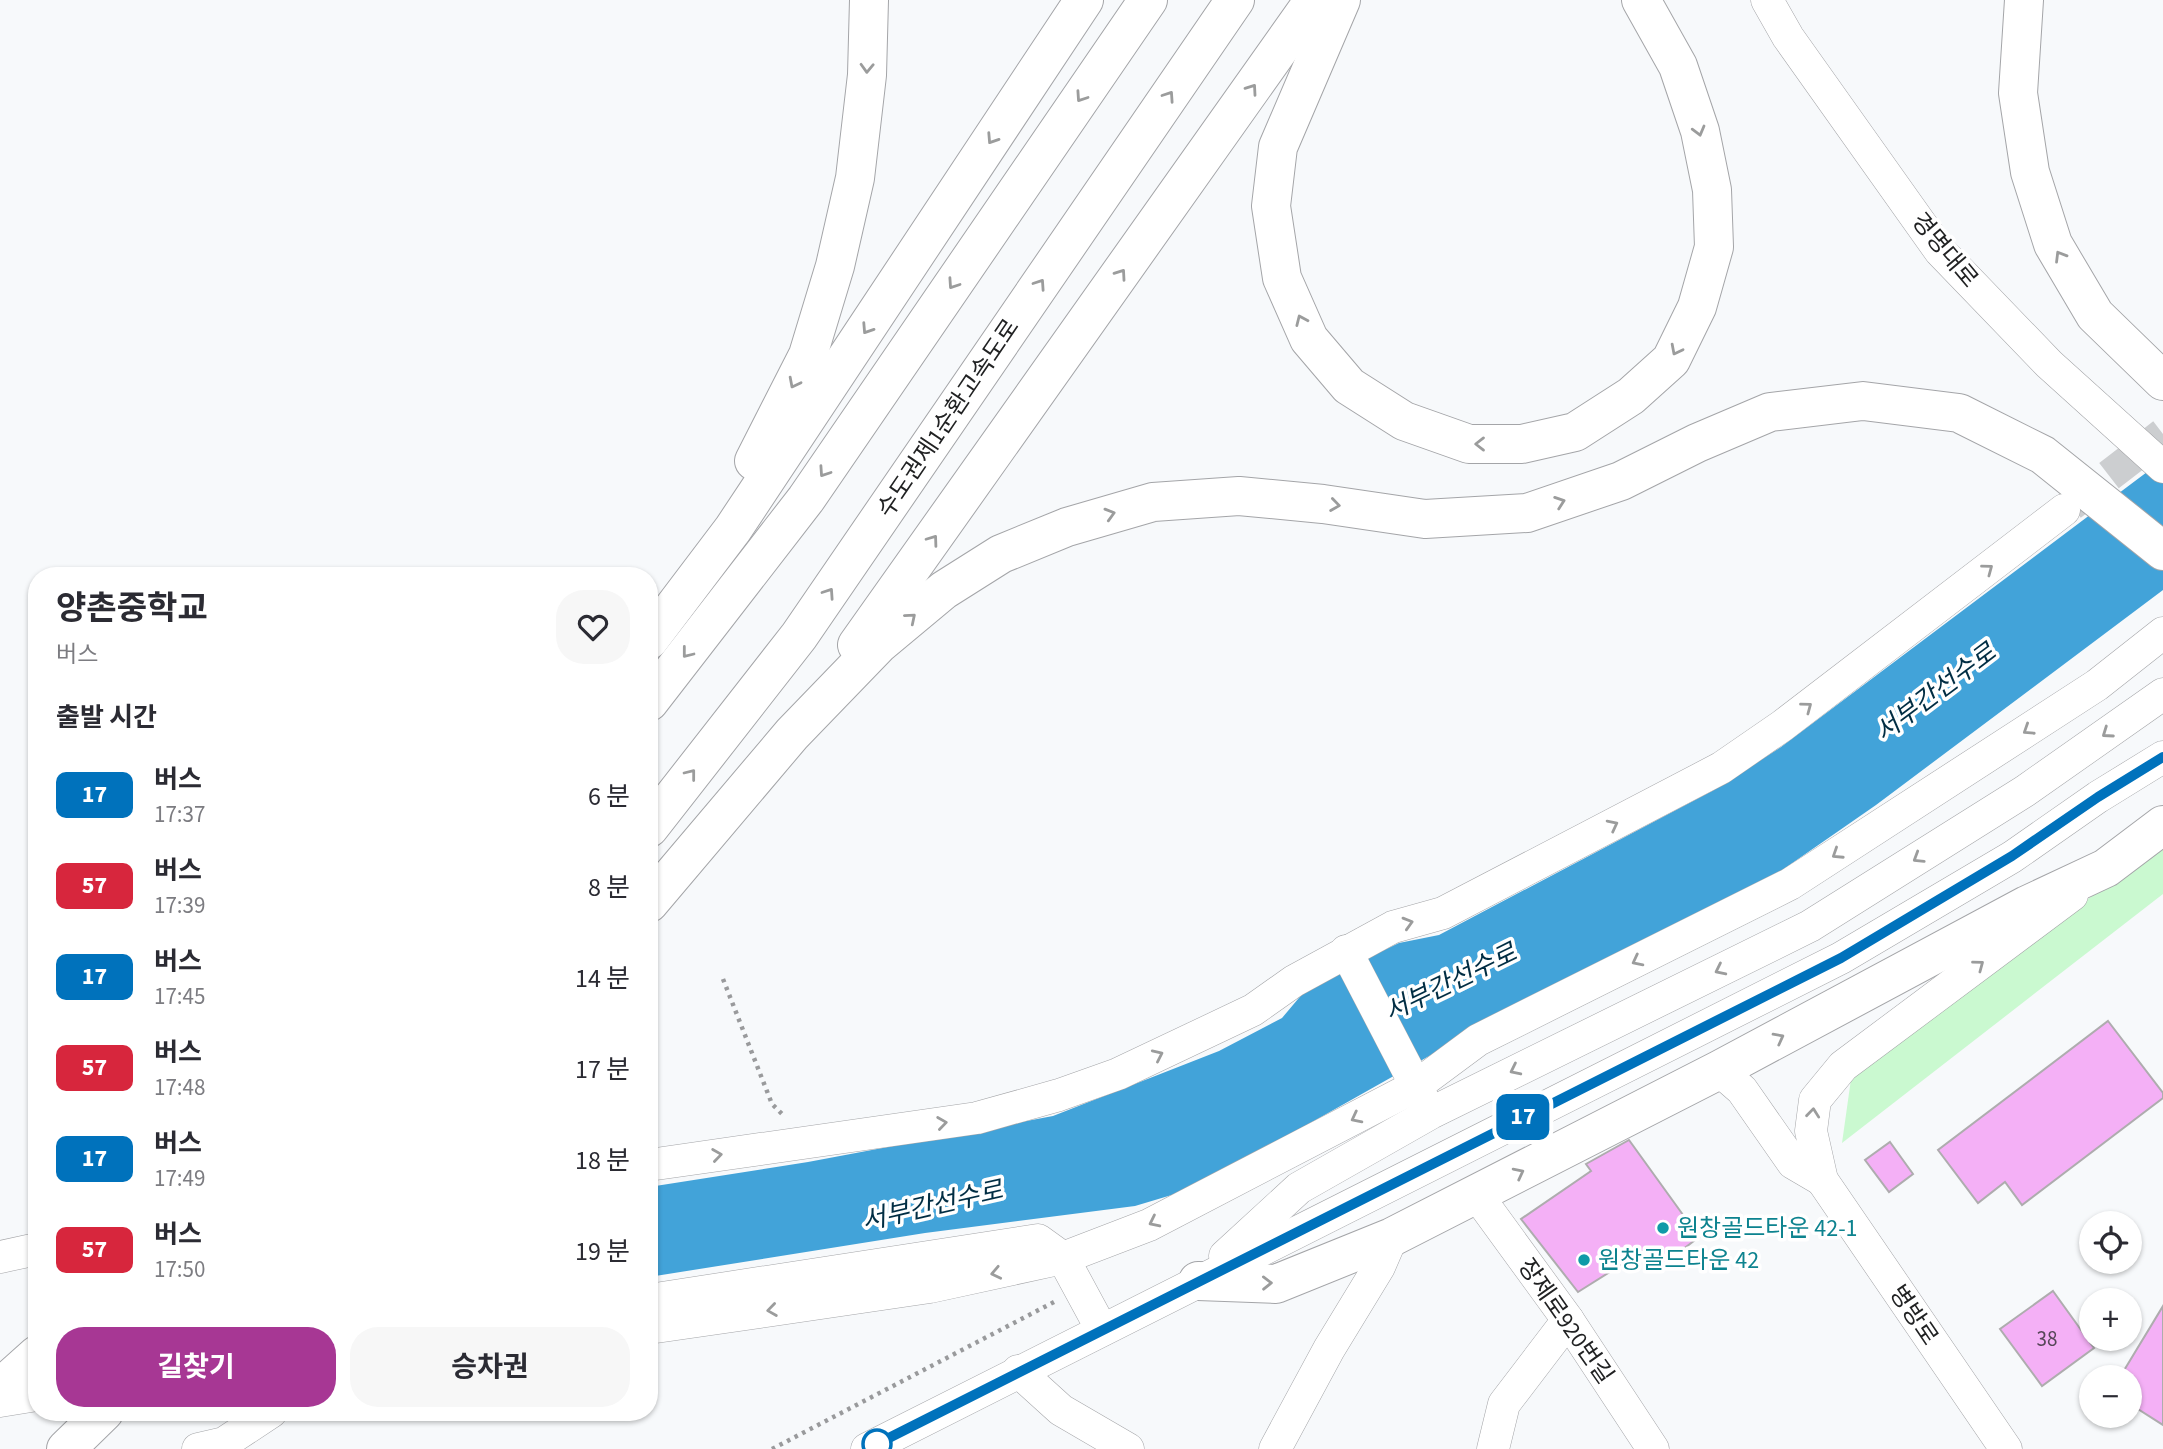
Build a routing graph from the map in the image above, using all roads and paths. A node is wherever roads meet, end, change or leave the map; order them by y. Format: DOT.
graph roads {
  1 [pos="869,0"];
  2 [pos="1084,0"];
  3 [pos="1148,0"];
  4 [pos="1235,0"];
  5 [pos="1314,0"];
  6 [pos="1341,0"];
  7 [pos="1641,0"];
  8 [pos="1768,0"];
  9 [pos="2024,0"];
  10 [pos="2163,381"];
  11 [pos="2158,463"];
  12 [pos="2064,510"];
  13 [pos="733,530"];
  14 [pos="2163,551"];
  15 [pos="658,628"];
  16 [pos="2163,633"];
  17 [pos="658,690"];
  18 [pos="2163,694"];
  19 [pos="792,734"];
  20 [pos="2163,757"];
  21 [pos="658,816"];
  22 [pos="2163,824"];
  23 [pos="2106,868"];
  24 [pos="658,892"];
  25 [pos="1348,955"];
  26 [pos="723,979"];
  27 [pos="1719,1070"];
  28 [pos="1418,1090"];
  29 [pos="789,1121"];
  30 [pos="658,1163"];
  31 [pos="1822,1180"];
  32 [pos="1477,1195"];
  33 [pos="1392,1237"];
  34 [pos="28,1252"];
  35 [pos="0,1257"];
  36 [pos="1063,1258"];
  37 [pos="1198,1281"];
  38 [pos="658,1299"];
  39 [pos="1568,1320"];
  40 [pos="658,1327"];
  41 [pos="1102,1330"];
  42 [pos="28,1363"];
  43 [pos="1018,1371"];
  44 [pos="0,1388"];
  45 [pos="28,1396"];
  46 [pos="0,1401"];
  47 [pos="95,1421"];
  48 [pos="257,1421"];
  49 [pos="66,1449"];
  50 [pos="198,1449"];
  51 [pos="867,1449"];
  52 [pos="1128,1449"];
  53 [pos="1275,1449"];
  54 [pos="1493,1449"];
  55 [pos="1653,1449"];
  56 [pos="2006,1449"];
  1 -- 13 [label="main road, one-way"];
  2 -- 13 [label="main road, one-way"];
  3 -- 17 [label="main road, one-way"];
  21 -- 4 [label="main road, 수도권제1순환고속도로, one-way"];
  19 -- 5 [label="main road, one-way"];
  7 -- 6 [label="main road, one-way"];
  8 -- 11 [label="street, 경명대로"];
  10 -- 9 [label="main road, one-way"];
  25 -- 12 [label="street, one-way"];
  13 -- 15 [label="main road"];
  19 -- 14 [label="main road, one-way"];
  16 -- 28 [label="street, one-way"];
  18 -- 28 [label="street, one-way"];
  19 -- 24 [label="main road"];
  20 -- 37 [label="street"];
  22 -- 23 [label="main road"];
  27 -- 23 [label="main road, one-way"];
  31 -- 23 [label="street, one-way"];
  25 -- 28 [label="street"];
  30 -- 25 [label="street, one-way"];
  26 -- 29 [label="path"];
  27 -- 31 [label="street"];
  32 -- 27 [label="main road, one-way"];
  28 -- 36 [label="street, one-way"];
  28 -- 37 [label="street"];
  31 -- 56 [label="street, 병방로"];
  32 -- 33 [label="main road"];
  32 -- 39 [label="street, 장제로920번길"];
  37 -- 33 [label="main road, one-way"];
  33 -- 53 [label="street"];
  34 -- 35 [label="street"];
  36 -- 38 [label="street"];
  36 -- 40 [label="street, one-way"];
  36 -- 41 [label="street"];
  37 -- 41 [label="street"];
  39 -- 54 [label="street"];
  39 -- 55 [label="street, 장제로920번길"];
  41 -- 43 [label="street"];
  42 -- 44 [label="main road"];
  43 -- 51 [label="street"];
  43 -- 52 [label="street"];
  45 -- 46 [label="street"];
  47 -- 49 [label="main road"];
  48 -- 50 [label="street"];
}
